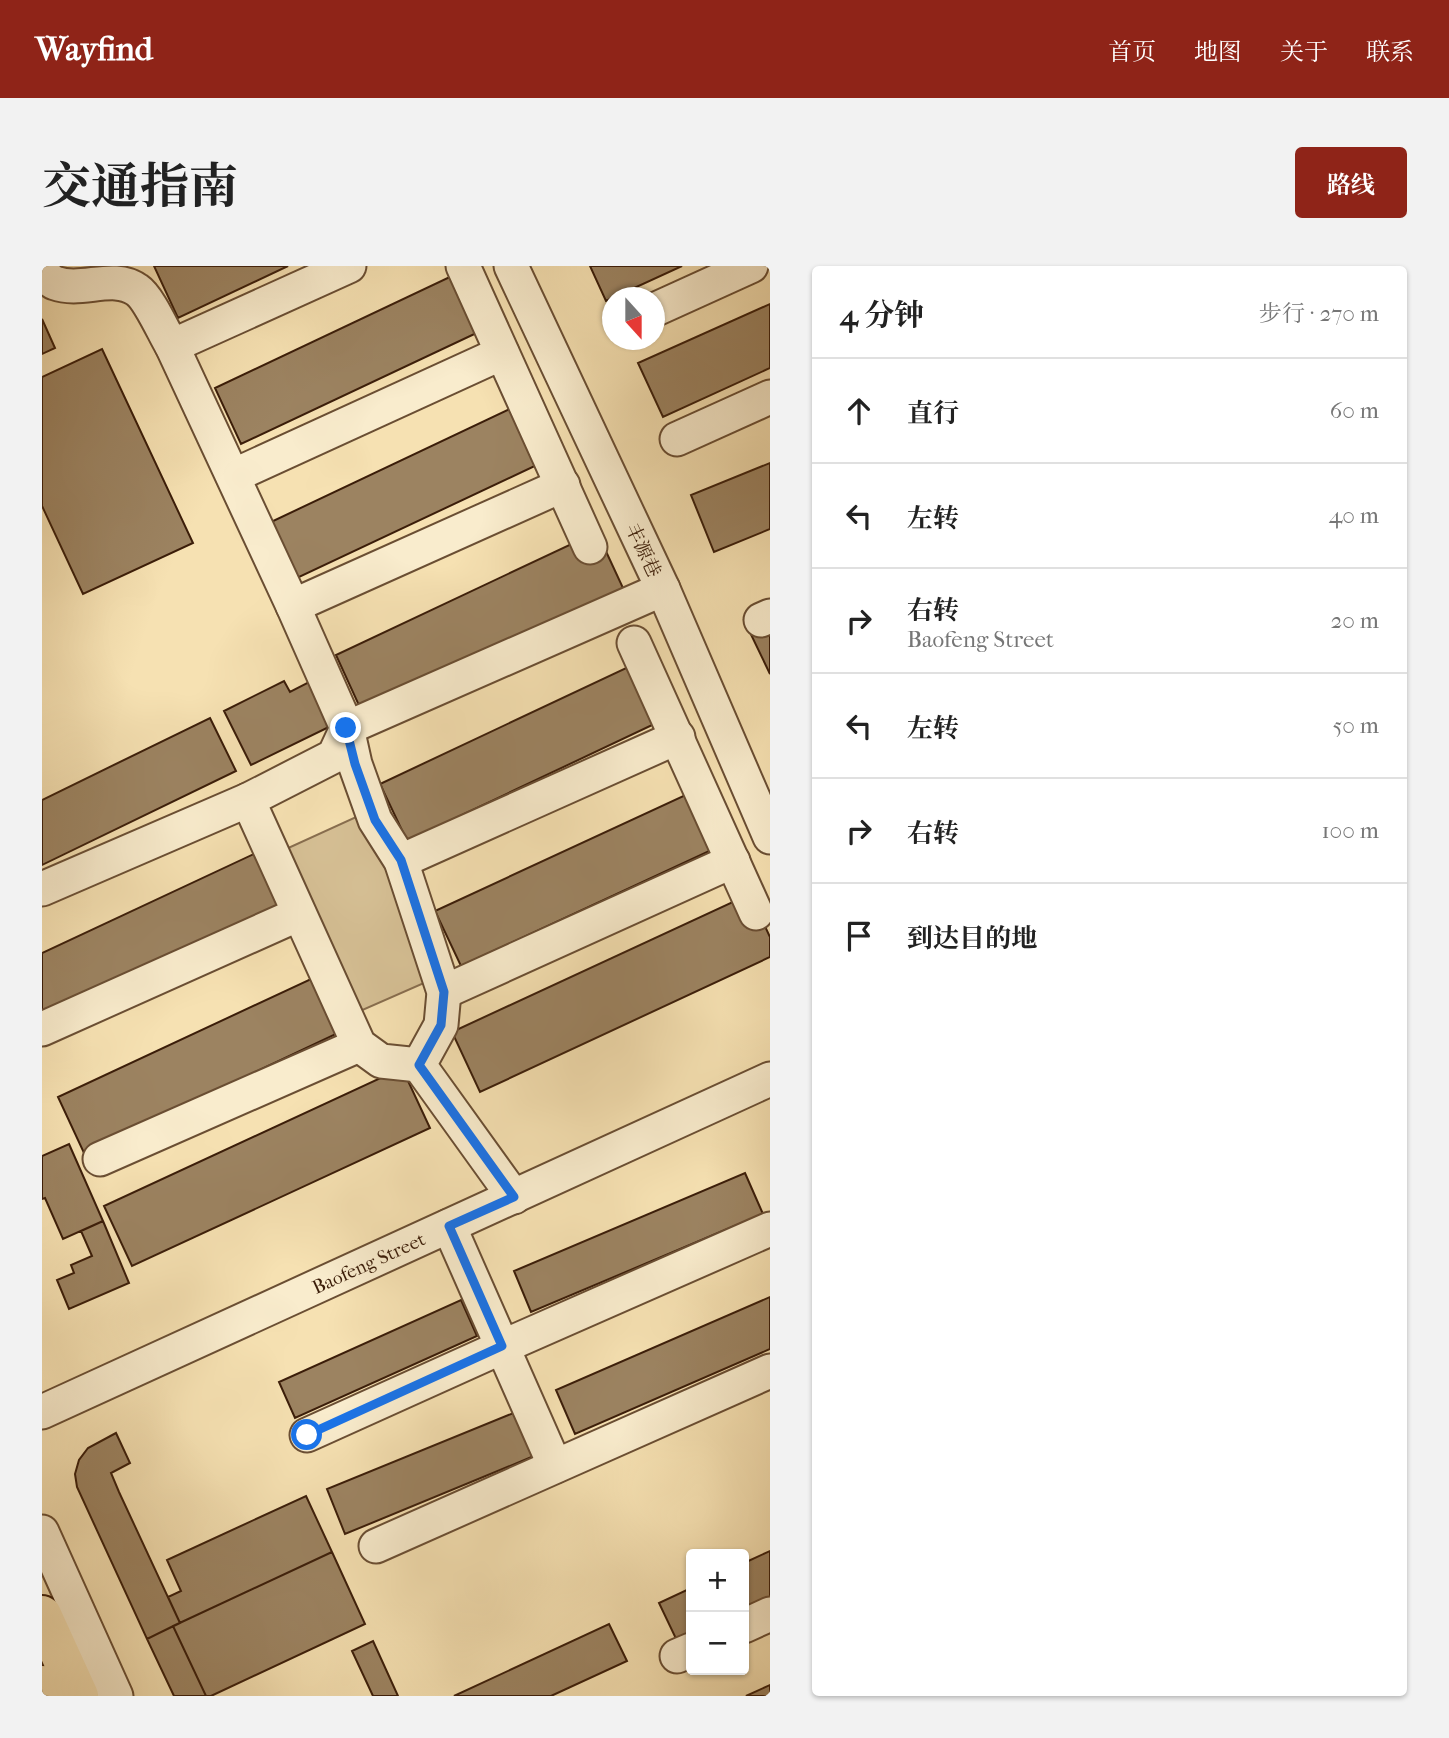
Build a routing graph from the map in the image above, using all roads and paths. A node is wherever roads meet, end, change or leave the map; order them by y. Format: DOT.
graph roads {
  1 [pos="48,266"];
  2 [pos="349,266"];
  3 [pos="463,266"];
  4 [pos="511,266"];
  5 [pos="751,266"];
  6 [pos="42,271"];
  7 [pos="665,305"];
  8 [pos="172,346"];
  9 [pos="502,353"];
  10 [pos="770,397"];
  11 [pos="677,439"];
  12 [pos="233,476"];
  13 [pos="563,485"];
  14 [pos="590,547"];
  15 [pos="663,589"];
  16 [pos="293,606"];
  17 [pos="634,643"];
  18 [pos="346,728"];
  19 [pos="678,737"];
  20 [pos="248,800"];
  21 [pos="770,837"];
  22 [pos="401,860"];
  23 [pos="733,860"];
  24 [pos="42,889"];
  25 [pos="756,913"];
  26 [pos="299,914"];
  27 [pos="444,992"];
  28 [pos="42,1029"];
  29 [pos="359,1045"];
  30 [pos="419,1065"];
  31 [pos="770,1079"];
  32 [pos="100,1159"];
  33 [pos="514,1197"];
  34 [pos="449,1226"];
  35 [pos="770,1228"];
  36 [pos="502,1346"];
  37 [pos="770,1371"];
  38 [pos="42,1412"];
  39 [pos="307,1435"];
  40 [pos="555,1466"];
  41 [pos="42,1532"];
  42 [pos="376,1546"];
  43 [pos="770,1614"];
  44 [pos="42,1615"];
  45 [pos="749,1624"];
  46 [pos="42,1685"];
  47 [pos="47,1696"];
  48 [pos="79,1696"];
  49 [pos="116,1696"];
  1 -- 6 [label="street"];
  2 -- 8 [label="street"];
  3 -- 9 [label="street"];
  4 -- 15 [label="street, 丰源巷"];
  5 -- 7 [label="street"];
  6 -- 8 [label="street"];
  8 -- 12 [label="street"];
  9 -- 12 [label="street"];
  9 -- 13 [label="street"];
  10 -- 11 [label="street"];
  12 -- 16 [label="street"];
  13 -- 14 [label="street"];
  13 -- 16 [label="street"];
  15 -- 18 [label="street"];
  15 -- 21 [label="street, 丰源巷"];
  16 -- 18 [label="street"];
  17 -- 19 [label="street"];
  18 -- 20 [label="street"];
  18 -- 22 [label="street"];
  19 -- 22 [label="street"];
  19 -- 23 [label="street"];
  20 -- 24 [label="street"];
  20 -- 26 [label="street"];
  22 -- 27 [label="street"];
  23 -- 25 [label="street"];
  23 -- 27 [label="street"];
  26 -- 28 [label="street"];
  26 -- 29 [label="street"];
  27 -- 30 [label="street"];
  29 -- 30 [label="street"];
  29 -- 32 [label="street"];
  30 -- 33 [label="street"];
  31 -- 33 [label="street, Baofeng Street"];
  33 -- 34 [label="street, Baofeng Street"];
  34 -- 36 [label="street"];
  34 -- 38 [label="street, Baofeng Street"];
  35 -- 36 [label="street"];
  36 -- 39 [label="street"];
  36 -- 40 [label="street"];
  37 -- 40 [label="street"];
  40 -- 42 [label="street"];
  41 -- 49 [label="street"];
  43 -- 45 [label="street"];
  44 -- 48 [label="highway"];
  46 -- 47 [label="highway"];
}
